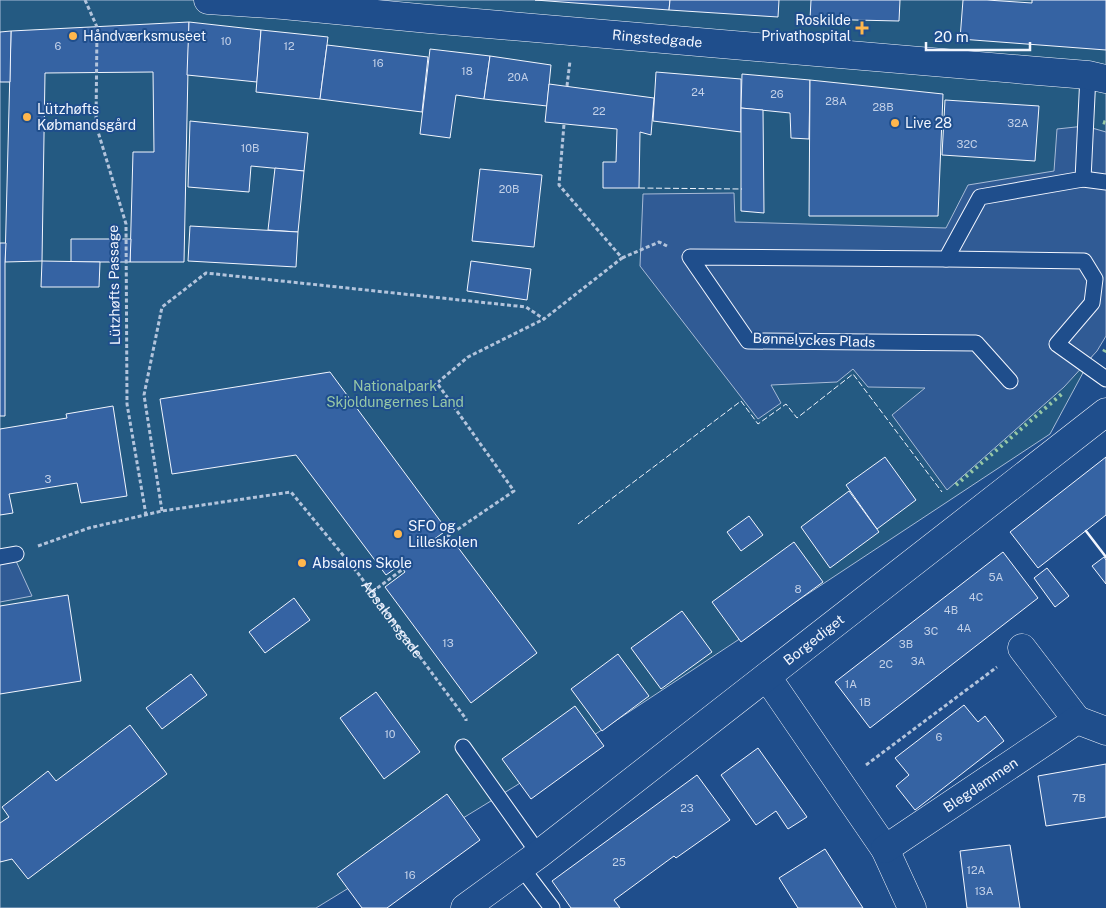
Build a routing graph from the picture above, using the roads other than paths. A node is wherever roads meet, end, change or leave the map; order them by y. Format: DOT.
graph roads {
  1 [pos="208,0"];
  2 [pos="431,10"];
  3 [pos="1097,77"];
  4 [pos="1083,179"];
  5 [pos="1106,182"];
  6 [pos="946,259"];
  7 [pos="1106,379"];
  8 [pos="1010,381"];
  9 [pos="1106,412"];
  10 [pos="16,554"];
  11 [pos="0,557"];
  12 [pos="1022,648"];
  13 [pos="767,677"];
  14 [pos="1077,720"];
  15 [pos="1106,731"];
  16 [pos="463,747"];
  17 [pos="885,849"];
  18 [pos="530,861"];
  19 [pos="465,908"];
  20 [pos="552,908"];
  21 [pos="912,908"];
  1 -- 2 [label="street, Ringstedgade"];
  2 -- 3 [label="street, Ringstedgade"];
  3 -- 4 [label="lane"];
  4 -- 5 [label="lane"];
  4 -- 6 [label="lane"];
  6 -- 7 [label="lane"];
  6 -- 8 [label="lane, Bønnelyckes Plads"];
  9 -- 13 [label="street, Borgediget"];
  10 -- 11 [label="lane"];
  12 -- 14 [label="street"];
  13 -- 17 [label="street"];
  13 -- 18 [label="street, Borgediget"];
  14 -- 15 [label="street"];
  14 -- 17 [label="street, Blegdammen"];
  16 -- 18 [label="lane"];
  17 -- 21 [label="street"];
  18 -- 19 [label="street, Borgediget"];
  18 -- 20 [label="lane"];
}
